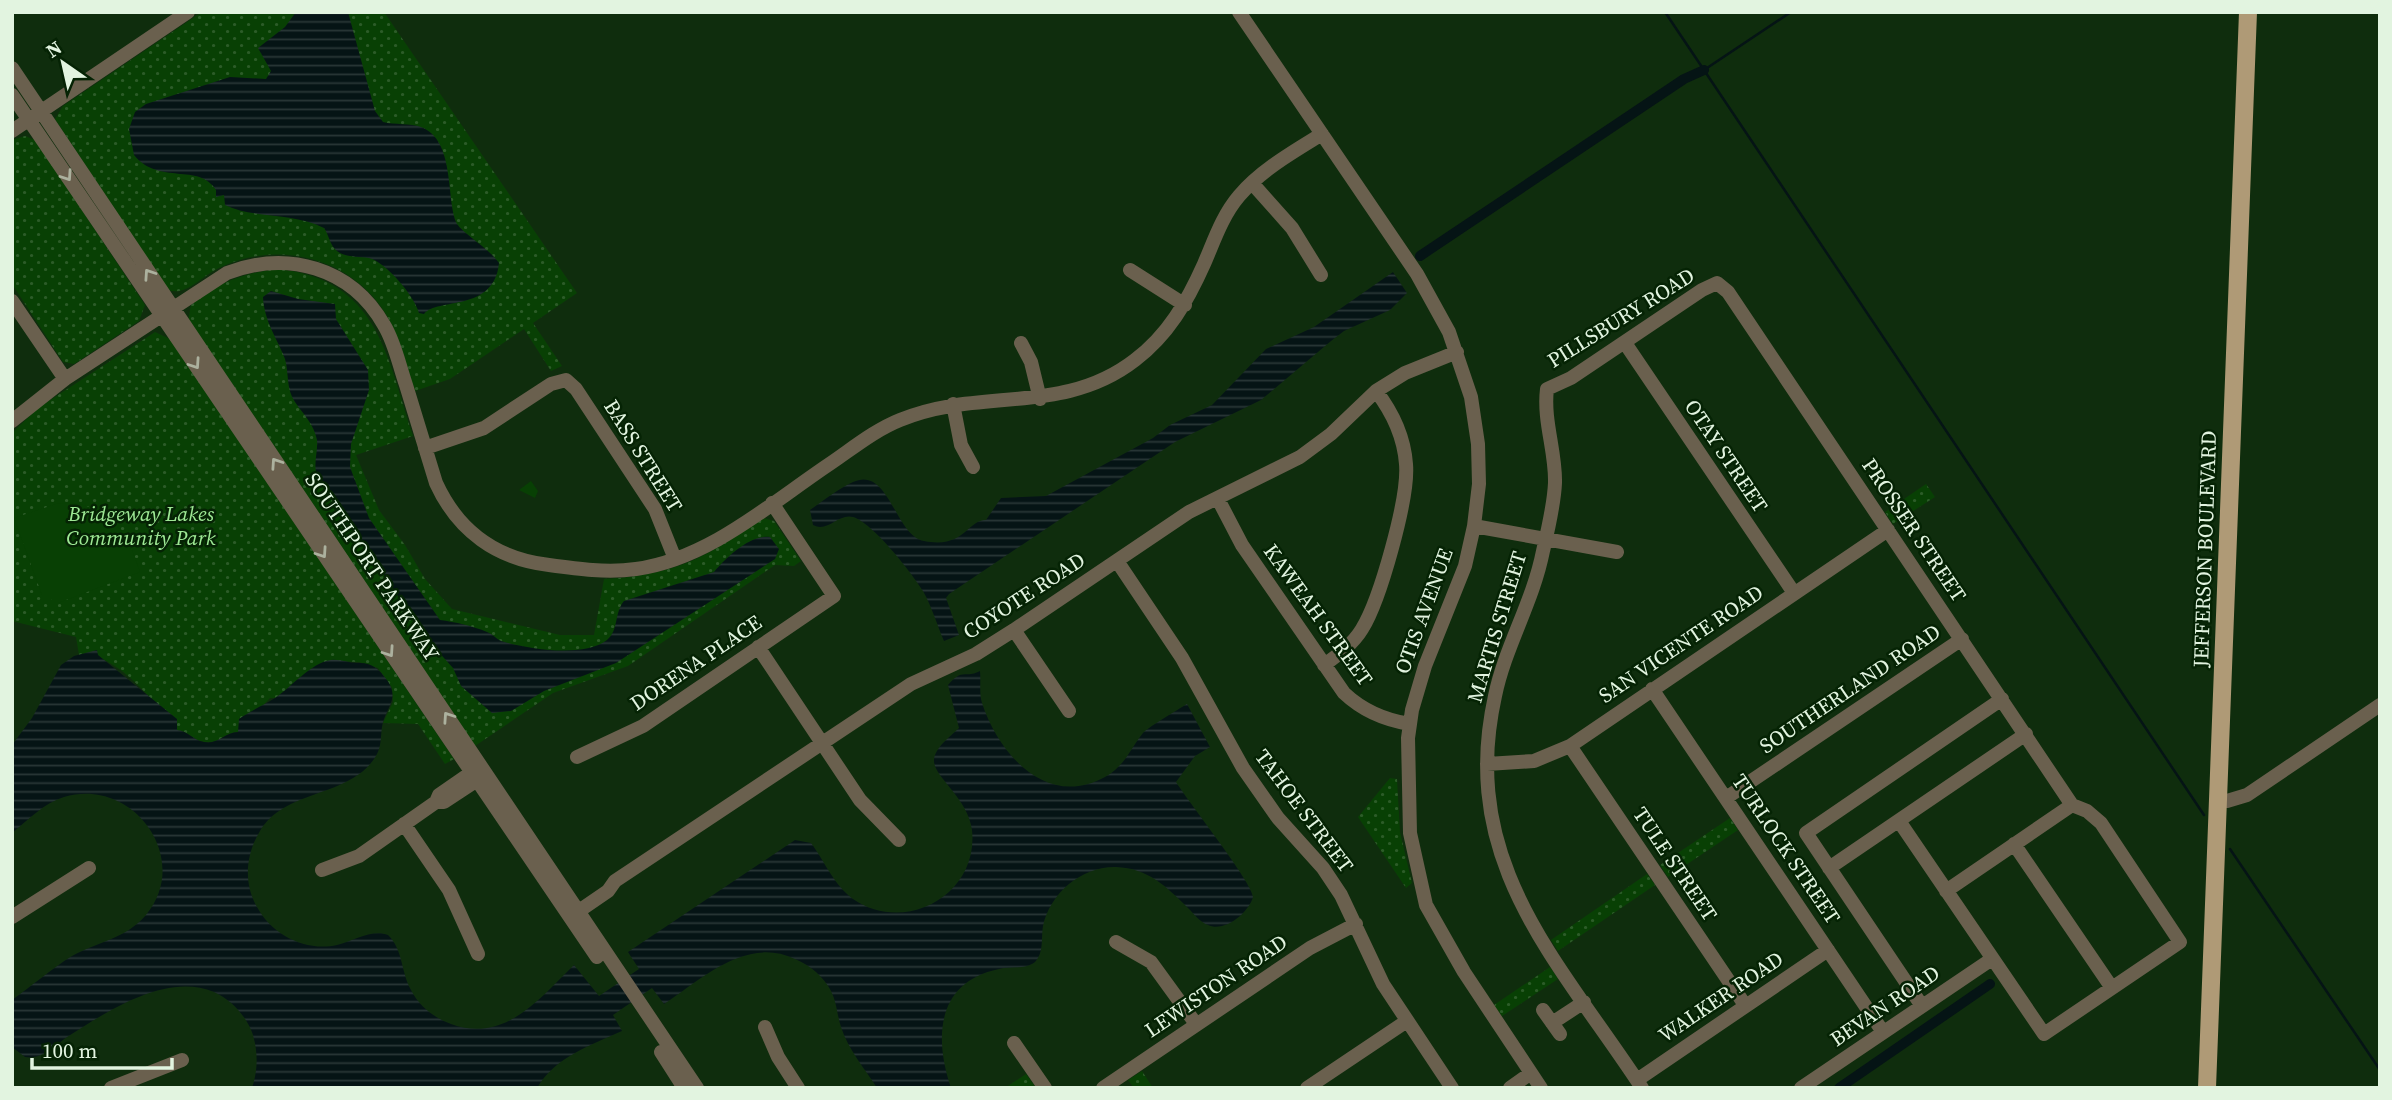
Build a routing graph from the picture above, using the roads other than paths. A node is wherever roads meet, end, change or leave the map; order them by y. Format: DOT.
graph roads {
  1 [pos="188,12"];
  2 [pos="1239,12"];
  3 [pos="2248,12"];
  4 [pos="12,68"];
  5 [pos="12,94"];
  6 [pos="34,116"];
  7 [pos="12,131"];
  8 [pos="1322,134"];
  9 [pos="1252,183"];
  10 [pos="1130,270"];
  11 [pos="1321,275"];
  12 [pos="1717,283"];
  13 [pos="12,301"];
  14 [pos="1185,305"];
  15 [pos="167,312"];
  16 [pos="1021,343"];
  17 [pos="1625,343"];
  18 [pos="1457,352"];
  19 [pos="65,379"];
  20 [pos="1547,389"];
  21 [pos="1377,391"];
  22 [pos="1040,399"];
  23 [pos="953,404"];
  24 [pos="12,421"];
  25 [pos="425,448"];
  26 [pos="973,467"];
  27 [pos="1218,499"];
  28 [pos="772,503"];
  29 [pos="1474,526"];
  30 [pos="1888,530"];
  31 [pos="1545,537"];
  32 [pos="1617,552"];
  33 [pos="675,559"];
  34 [pos="1116,561"];
  35 [pos="1794,593"];
  36 [pos="1014,630"];
  37 [pos="1962,639"];
  38 [pos="758,647"];
  39 [pos="1324,665"];
  40 [pos="1652,689"];
  41 [pos="2002,699"];
  42 [pos="2380,705"];
  43 [pos="1069,711"];
  44 [pos="1410,724"];
  45 [pos="2025,734"];
  46 [pos="822,741"];
  47 [pos="1570,746"];
  48 [pos="577,757"];
  49 [pos="1487,764"];
  50 [pos="478,774"];
  51 [pos="1727,798"];
  52 [pos="2218,800"];
  53 [pos="2072,805"];
  54 [pos="1899,821"];
  55 [pos="404,824"];
  56 [pos="900,840"];
  57 [pos="2014,844"];
  58 [pos="1829,867"];
  59 [pos="89,868"];
  60 [pos="322,870"];
  61 [pos="1946,891"];
  62 [pos="571,911"];
  63 [pos="12,917"];
  64 [pos="1356,924"];
  65 [pos="1116,943"];
  66 [pos="1828,950"];
  67 [pos="478,954"];
  68 [pos="1992,959"];
  69 [pos="2112,988"];
  70 [pos="1584,1002"];
  71 [pos="1745,1005"];
  72 [pos="1922,1006"];
  73 [pos="639,1010"];
  74 [pos="1543,1010"];
  75 [pos="1407,1021"];
  76 [pos="1196,1024"];
  77 [pos="765,1027"];
  78 [pos="1884,1032"];
  79 [pos="1014,1043"];
  80 [pos="182,1060"];
  81 [pos="1531,1073"];
  82 [pos="1640,1084"];
  83 [pos="111,1088"];
  84 [pos="684,1088"];
  85 [pos="697,1088"];
  86 [pos="798,1088"];
  87 [pos="1045,1088"];
  88 [pos="1103,1088"];
  89 [pos="1307,1088"];
  90 [pos="1452,1088"];
  91 [pos="1510,1088"];
  92 [pos="1541,1088"];
  93 [pos="1801,1088"];
  94 [pos="2207,1088"];
  1 -- 6 [label="street"];
  2 -- 8 [label="street, OTIS AVENUE"];
  3 -- 52 [label="main road, JEFFERSON BOULEVARD"];
  4 -- 6 [label="street, SOUTHPORT PARKWAY"];
  5 -- 6 [label="street, SOUTHPORT PARKWAY"];
  6 -- 7 [label="street"];
  6 -- 15 [label="street, SOUTHPORT PARKWAY"];
  8 -- 9 [label="street"];
  8 -- 18 [label="street, OTIS AVENUE"];
  9 -- 11 [label="street"];
  9 -- 14 [label="street"];
  10 -- 14 [label="street"];
  12 -- 17 [label="street, PILLSBURY ROAD"];
  12 -- 30 [label="street, PROSSER STREET"];
  13 -- 19 [label="street"];
  14 -- 22 [label="street"];
  15 -- 19 [label="street"];
  15 -- 25 [label="street"];
  15 -- 50 [label="street, SOUTHPORT PARKWAY"];
  16 -- 22 [label="street"];
  17 -- 20 [label="street, PILLSBURY ROAD"];
  17 -- 35 [label="street, OTAY STREET"];
  18 -- 21 [label="street, COYOTE ROAD"];
  18 -- 29 [label="street, OTIS AVENUE"];
  19 -- 24 [label="street"];
  20 -- 31 [label="street, MARTIS STREET"];
  21 -- 27 [label="street, COYOTE ROAD"];
  21 -- 39 [label="street"];
  22 -- 23 [label="street"];
  23 -- 26 [label="street"];
  23 -- 28 [label="street"];
  25 -- 33 [label="street"];
  25 -- 33 [label="street, BASS STREET"];
  27 -- 34 [label="street, COYOTE ROAD"];
  27 -- 39 [label="street, KAWEAH STREET"];
  28 -- 33 [label="street"];
  28 -- 38 [label="street, DORENA PLACE"];
  29 -- 31 [label="street"];
  29 -- 44 [label="street, OTIS AVENUE"];
  30 -- 35 [label="street, SAN VICENTE ROAD"];
  30 -- 37 [label="street, PROSSER STREET"];
  31 -- 32 [label="street"];
  31 -- 49 [label="street, MARTIS STREET"];
  34 -- 36 [label="street, COYOTE ROAD"];
  34 -- 64 [label="street, TAHOE STREET"];
  35 -- 40 [label="street, SAN VICENTE ROAD"];
  36 -- 43 [label="street"];
  36 -- 46 [label="street, COYOTE ROAD"];
  37 -- 41 [label="street, PROSSER STREET"];
  37 -- 51 [label="street, SOUTHERLAND ROAD"];
  38 -- 46 [label="street"];
  38 -- 48 [label="street, DORENA PLACE"];
  39 -- 44 [label="street, KAWEAH STREET"];
  40 -- 47 [label="street, SAN VICENTE ROAD"];
  40 -- 51 [label="street, TURLOCK STREET"];
  41 -- 45 [label="street, PROSSER STREET"];
  41 -- 58 [label="street"];
  42 -- 52 [label="street"];
  44 -- 81 [label="street, OTIS AVENUE"];
  45 -- 53 [label="street, PROSSER STREET"];
  45 -- 54 [label="street"];
  46 -- 56 [label="street"];
  46 -- 62 [label="street, COYOTE ROAD"];
  47 -- 49 [label="street, SAN VICENTE ROAD"];
  47 -- 71 [label="street, TULE STREET"];
  49 -- 70 [label="street, MARTIS STREET"];
  50 -- 55 [label="street"];
  50 -- 62 [label="street, SOUTHPORT PARKWAY"];
  51 -- 66 [label="street, TURLOCK STREET"];
  52 -- 94 [label="main road, JEFFERSON BOULEVARD"];
  53 -- 57 [label="street"];
  53 -- 69 [label="street"];
  54 -- 58 [label="street"];
  54 -- 61 [label="street"];
  55 -- 60 [label="street"];
  55 -- 67 [label="street"];
  57 -- 61 [label="street"];
  57 -- 69 [label="street"];
  58 -- 72 [label="street"];
  59 -- 63 [label="street"];
  61 -- 68 [label="street"];
  62 -- 73 [label="street, SOUTHPORT PARKWAY"];
  64 -- 75 [label="street, TAHOE STREET"];
  64 -- 76 [label="street, LEWISTON ROAD"];
  65 -- 76 [label="street"];
  66 -- 71 [label="street, WALKER ROAD"];
  66 -- 78 [label="street, TURLOCK STREET"];
  68 -- 69 [label="street"];
  68 -- 72 [label="street, BEVAN ROAD"];
  70 -- 74 [label="street"];
  70 -- 82 [label="street, MARTIS STREET"];
  71 -- 82 [label="street, WALKER ROAD"];
  72 -- 78 [label="street, BEVAN ROAD"];
  73 -- 84 [label="street, SOUTHPORT PARKWAY"];
  73 -- 85 [label="street, SOUTHPORT PARKWAY"];
  75 -- 89 [label="street"];
  75 -- 90 [label="street, TAHOE STREET"];
  76 -- 88 [label="street, LEWISTON ROAD"];
  77 -- 86 [label="street"];
  78 -- 93 [label="street, BEVAN ROAD"];
  79 -- 87 [label="street"];
  80 -- 83 [label="street"];
  81 -- 91 [label="street"];
  81 -- 92 [label="street, OTIS AVENUE"];
}
